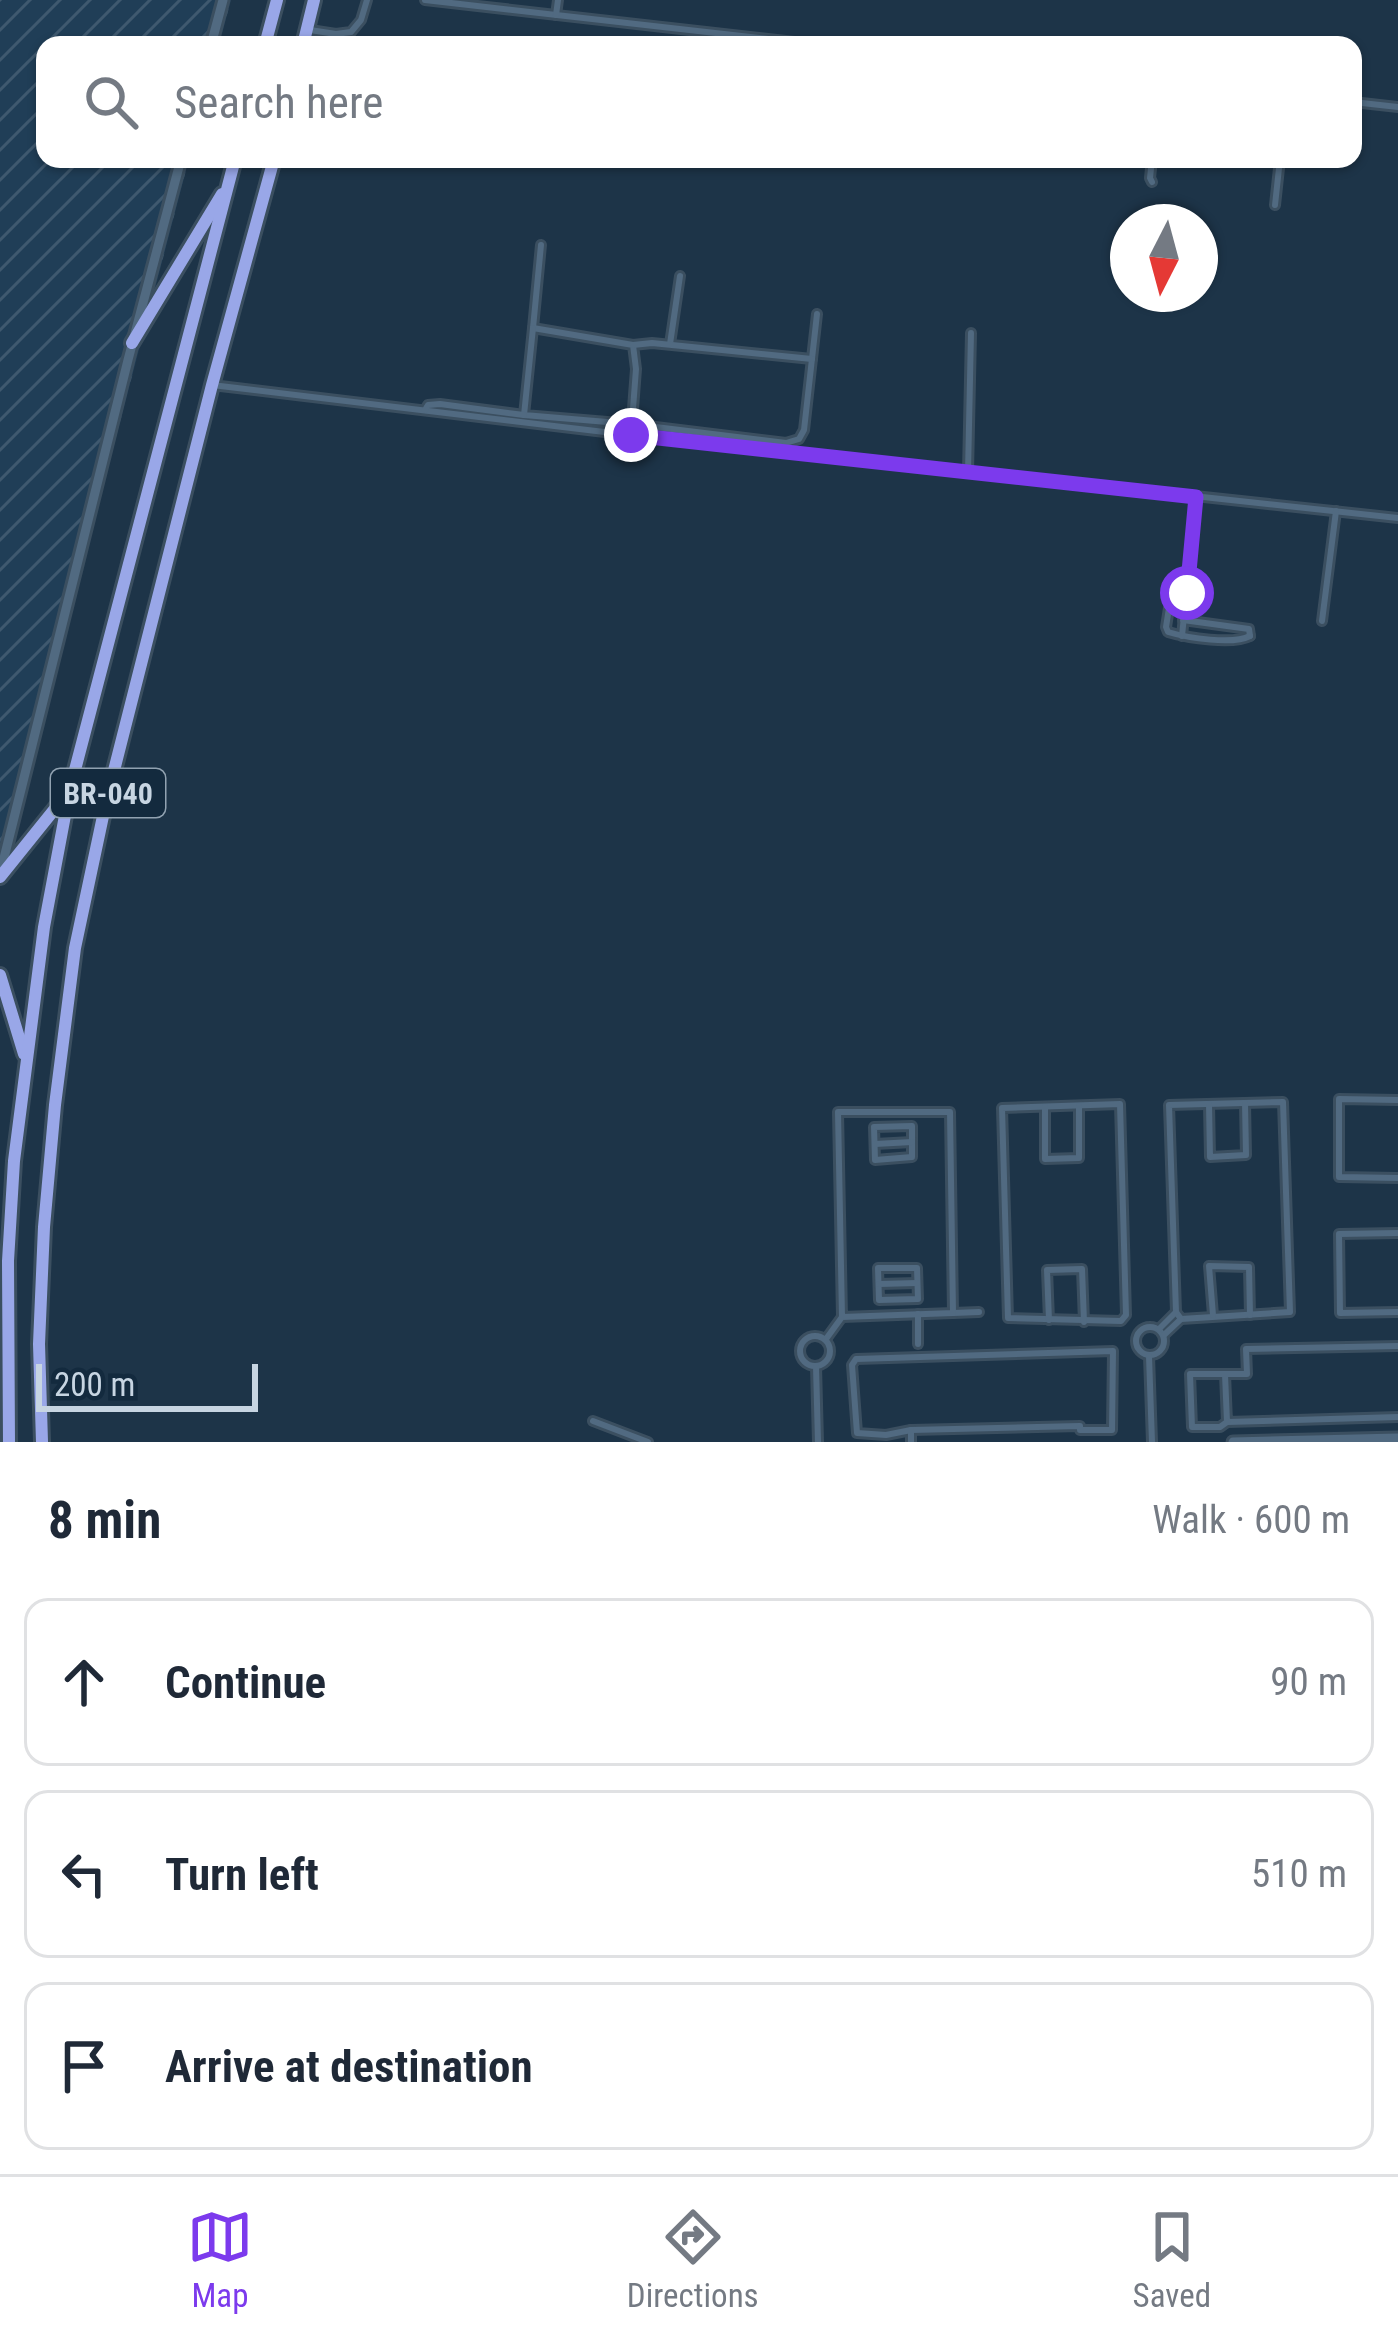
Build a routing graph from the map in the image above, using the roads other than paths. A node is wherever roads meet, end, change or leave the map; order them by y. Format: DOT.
graph roads {
  1 [pos="223,0"];
  2 [pos="278,0"];
  3 [pos="314,0"];
  4 [pos="367,0"];
  5 [pos="425,0"];
  6 [pos="558,0"];
  7 [pos="556,14"];
  8 [pos="307,29"];
  9 [pos="213,36"];
  10 [pos="268,36"];
  11 [pos="305,36"];
  12 [pos="744,36"];
  13 [pos="1362,103"];
  14 [pos="1398,107"];
  15 [pos="179,168"];
  16 [pos="233,168"];
  17 [pos="272,168"];
  18 [pos="1151,168"];
  19 [pos="1279,168"];
  20 [pos="1152,182"];
  21 [pos="229,183"];
  22 [pos="1275,205"];
  23 [pos="542,245"];
  24 [pos="680,276"];
  25 [pos="817,314"];
  26 [pos="533,328"];
  27 [pos="971,333"];
  28 [pos="132,343"];
  29 [pos="670,344"];
  30 [pos="634,345"];
  31 [pos="812,359"];
  32 [pos="212,385"];
  33 [pos="425,410"];
  34 [pos="524,415"];
  35 [pos="631,424"];
  36 [pos="631,435"];
  37 [pos="968,472"];
  38 [pos="1196,497"];
  39 [pos="1336,511"];
  40 [pos="1398,518"];
  41 [pos="1186,597"];
  42 [pos="1183,620"];
  43 [pos="1322,622"];
  44 [pos="1181,636"];
  45 [pos="70,789"];
  46 [pos="0,876"];
  47 [pos="0,975"];
  48 [pos="26,1059"];
  49 [pos="1398,1100"];
  50 [pos="1245,1103"];
  51 [pos="1210,1104"];
  52 [pos="1079,1106"];
  53 [pos="1045,1107"];
  54 [pos="893,1113"];
  55 [pos="894,1126"];
  56 [pos="912,1142"];
  57 [pos="874,1144"];
  58 [pos="1398,1178"];
  59 [pos="1398,1233"];
  60 [pos="917,1283"];
  61 [pos="879,1284"];
  62 [pos="898,1299"];
  63 [pos="979,1312"];
  64 [pos="1398,1312"];
  65 [pos="953,1313"];
  66 [pos="918,1314"];
  67 [pos="898,1315"];
  68 [pos="1179,1315"];
  69 [pos="1213,1315"];
  70 [pos="1250,1315"];
  71 [pos="842,1317"];
  72 [pos="1123,1318"];
  73 [pos="1049,1320"];
  74 [pos="1084,1322"];
  75 [pos="1140,1332"];
  76 [pos="1161,1332"];
  77 [pos="826,1340"];
  78 [pos="918,1344"];
  79 [pos="1398,1346"];
  80 [pos="1149,1356"];
  81 [pos="816,1366"];
  82 [pos="1225,1374"];
  83 [pos="1398,1417"];
  84 [pos="1329,1419"];
  85 [pos="593,1420"];
  86 [pos="1227,1422"];
  87 [pos="911,1430"];
  88 [pos="1398,1438"];
  89 [pos="1329,1440"];
  90 [pos="8,1441"];
  91 [pos="1294,1441"];
  92 [pos="42,1442"];
  93 [pos="648,1442"];
  94 [pos="818,1442"];
  95 [pos="911,1442"];
  96 [pos="1152,1442"];
  97 [pos="1233,1442"];
  98 [pos="1270,1442"];
  1 -- 9 [label="street"];
  2 -- 10 [label="highway"];
  3 -- 8 [label="highway"];
  4 -- 8 [label="street"];
  5 -- 7 [label="street"];
  6 -- 7 [label="street"];
  7 -- 12 [label="street"];
  8 -- 11 [label="highway"];
  13 -- 14 [label="street"];
  15 -- 28 [label="street"];
  16 -- 21 [label="highway, BR-040"];
  17 -- 32 [label="highway, BR-040"];
  18 -- 20 [label="street"];
  19 -- 22 [label="street"];
  21 -- 28 [label="highway"];
  21 -- 45 [label="highway, BR-040"];
  23 -- 26 [label="street"];
  24 -- 29 [label="street"];
  25 -- 31 [label="street"];
  26 -- 30 [label="street"];
  26 -- 34 [label="street"];
  27 -- 37 [label="street"];
  28 -- 46 [label="street"];
  29 -- 30 [label="street"];
  29 -- 31 [label="street"];
  30 -- 35 [label="street"];
  31 -- 35 [label="street"];
  32 -- 33 [label="street"];
  32 -- 92 [label="highway, BR-040"];
  33 -- 34 [label="street"];
  33 -- 36 [label="street"];
  34 -- 35 [label="street"];
  35 -- 36 [label="street"];
  36 -- 37 [label="street"];
  37 -- 38 [label="street"];
  38 -- 39 [label="street"];
  38 -- 41 [label="street"];
  39 -- 40 [label="street"];
  39 -- 43 [label="street"];
  41 -- 42 [label="street"];
  41 -- 44 [label="street"];
  42 -- 44 [label="street"];
  42 -- 44 [label="street"];
  45 -- 46 [label="highway"];
  45 -- 48 [label="highway, BR-040"];
  47 -- 48 [label="highway"];
  48 -- 90 [label="highway, BR-040"];
  49 -- 58 [label="street"];
  50 -- 51 [label="street"];
  50 -- 51 [label="street"];
  50 -- 70 [label="street"];
  51 -- 68 [label="street"];
  52 -- 53 [label="street"];
  52 -- 53 [label="street"];
  52 -- 72 [label="street"];
  53 -- 73 [label="street"];
  54 -- 55 [label="street"];
  54 -- 65 [label="street"];
  54 -- 71 [label="street"];
  55 -- 56 [label="street"];
  55 -- 57 [label="street"];
  56 -- 57 [label="street"];
  56 -- 57 [label="street"];
  59 -- 64 [label="street"];
  60 -- 61 [label="street"];
  60 -- 61 [label="street"];
  60 -- 62 [label="street"];
  61 -- 62 [label="street"];
  62 -- 67 [label="street"];
  63 -- 65 [label="street"];
  65 -- 66 [label="street"];
  66 -- 67 [label="street"];
  66 -- 78 [label="street"];
  67 -- 71 [label="street"];
  68 -- 69 [label="street"];
  68 -- 76 [label="street"];
  69 -- 70 [label="street"];
  69 -- 70 [label="street"];
  71 -- 77 [label="street"];
  72 -- 74 [label="street"];
  72 -- 75 [label="street"];
  73 -- 74 [label="street"];
  73 -- 74 [label="street"];
  75 -- 76 [label="street"];
  75 -- 80 [label="street"];
  76 -- 80 [label="street"];
  77 -- 81 [label="street"];
  77 -- 81 [label="street"];
  79 -- 82 [label="street"];
  80 -- 96 [label="street"];
  81 -- 94 [label="street"];
  82 -- 86 [label="street"];
  82 -- 86 [label="street"];
  83 -- 84 [label="street"];
  84 -- 86 [label="street"];
  84 -- 89 [label="street"];
  85 -- 93 [label="street"];
  87 -- 87 [label="street"];
  87 -- 95 [label="street"];
  88 -- 89 [label="street"];
  89 -- 91 [label="street"];
  91 -- 98 [label="street"];
  97 -- 98 [label="street"];
}
